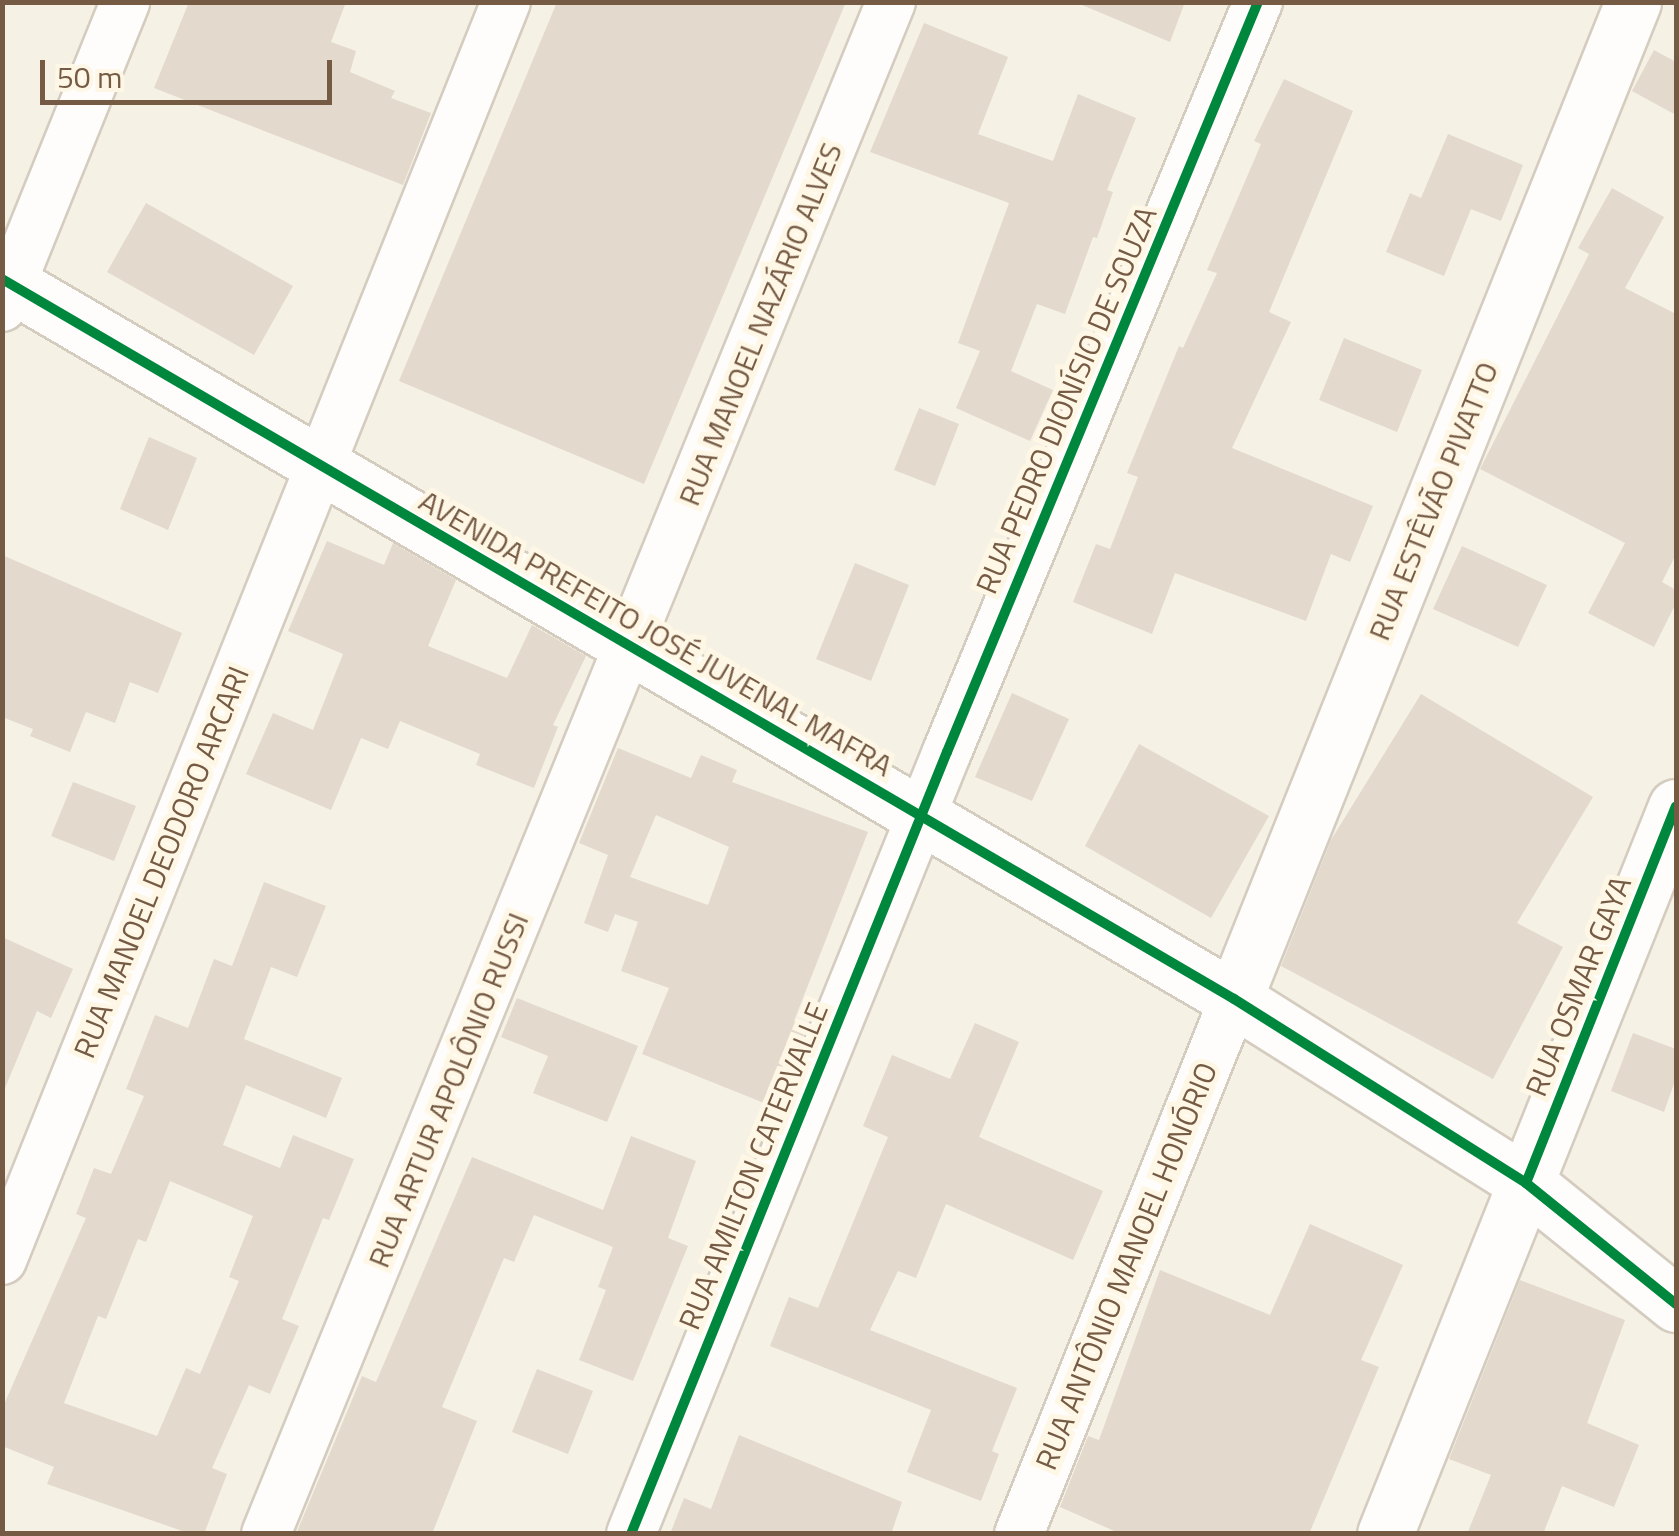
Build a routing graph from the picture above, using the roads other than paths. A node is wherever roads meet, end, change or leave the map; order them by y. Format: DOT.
graph roads {
  1 [pos="126,2"];
  2 [pos="506,2"];
  3 [pos="891,2"];
  4 [pos="1258,2"];
  5 [pos="1633,2"];
  6 [pos="6,290"];
  7 [pos="320,465"];
  8 [pos="630,646"];
  9 [pos="1676,807"];
  10 [pos="921,816"];
  11 [pos="1234,999"];
  12 [pos="1526,1183"];
  13 [pos="2,1260"];
  14 [pos="1676,1304"];
  15 [pos="266,1534"];
  16 [pos="632,1534"];
  17 [pos="1019,1534"];
  18 [pos="1386,1534"];
  1 -- 6 [label="street"];
  2 -- 7 [label="street, RUA MANOEL DEODORO ARCARI"];
  3 -- 8 [label="street, RUA MANOEL NAZÁRIO ALVES"];
  4 -- 10 [label="street, RUA PEDRO DIONÍSIO DE SOUZA"];
  5 -- 11 [label="main road, RUA ESTÊVÃO PIVATTO"];
  6 -- 7 [label="main road, AVENIDA PREFEITO JOSÉ JUVENAL MAFRA"];
  7 -- 8 [label="main road, AVENIDA PREFEITO JOSÉ JUVENAL MAFRA"];
  7 -- 13 [label="street, RUA MANOEL DEODORO ARCARI"];
  8 -- 10 [label="main road, AVENIDA PREFEITO JOSÉ JUVENAL MAFRA"];
  8 -- 15 [label="street, RUA ARTUR APOLÔNIO RUSSI"];
  9 -- 12 [label="main road, RUA OSMAR GAYA"];
  10 -- 11 [label="main road, AVENIDA PREFEITO JOSÉ JUVENAL MAFRA"];
  10 -- 16 [label="street, RUA AMILTON CATERVALLE"];
  11 -- 12 [label="main road, AVENIDA PREFEITO JOSÉ JUVENAL MAFRA"];
  11 -- 17 [label="street, RUA ANTÔNIO MANOEL HONÓRIO"];
  12 -- 14 [label="main road, AVENIDA PREFEITO JOSÉ JUVENAL MAFRA"];
  12 -- 18 [label="main road, RUA OSMAR GAYA"];
}
